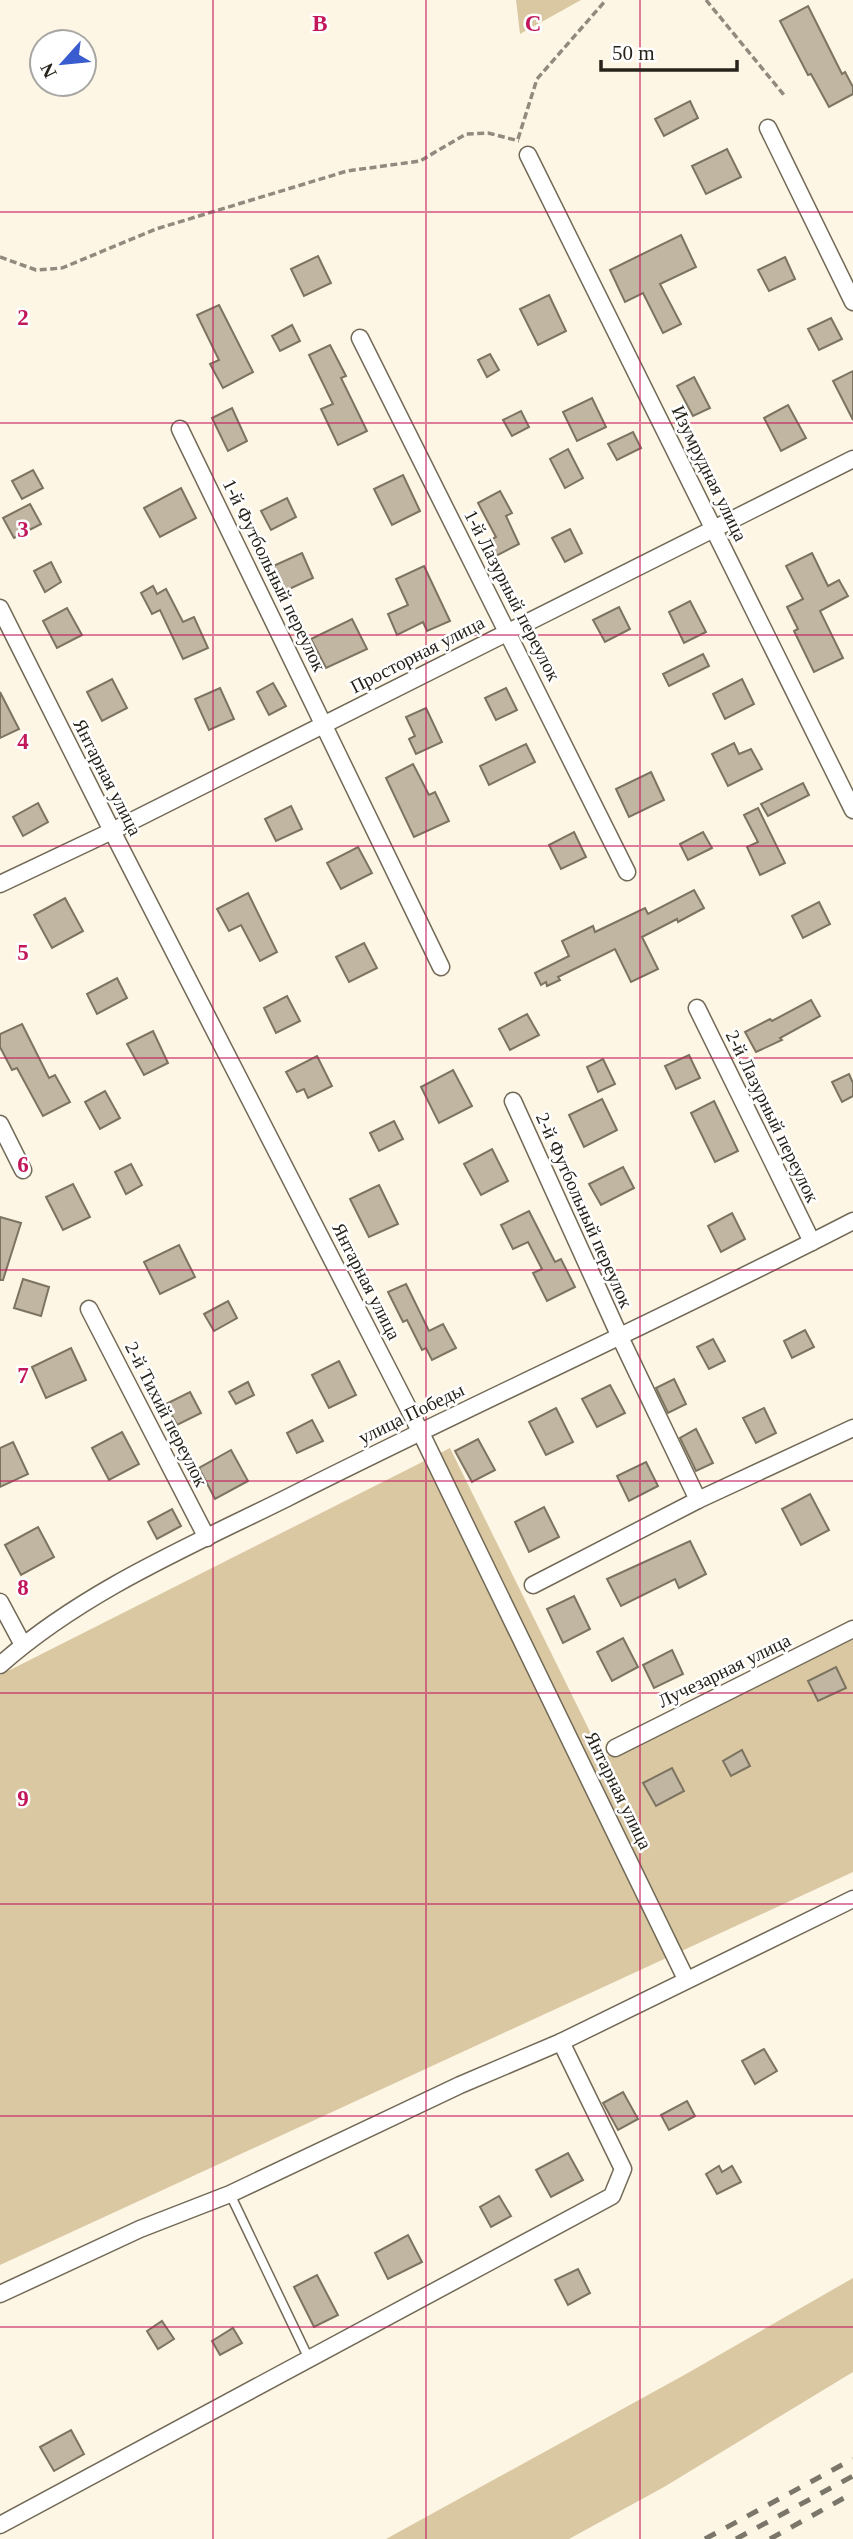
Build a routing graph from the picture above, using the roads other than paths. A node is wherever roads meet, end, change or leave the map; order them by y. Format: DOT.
graph roads {
  1 [pos="768,128"];
  2 [pos="528,155"];
  3 [pos="853,302"];
  4 [pos="360,338"];
  5 [pos="180,429"];
  6 [pos="853,459"];
  7 [pos="714,528"];
  8 [pos="0,608"];
  9 [pos="508,631"];
  10 [pos="323,725"];
  11 [pos="853,810"];
  12 [pos="112,831"];
  13 [pos="627,872"];
  14 [pos="0,884"];
  15 [pos="441,967"];
  16 [pos="697,1008"];
  17 [pos="513,1101"];
  18 [pos="0,1124"];
  19 [pos="23,1170"];
  20 [pos="853,1221"];
  21 [pos="812,1242"];
  22 [pos="89,1309"];
  23 [pos="620,1337"];
  24 [pos="853,1428"];
  25 [pos="420,1431"];
  26 [pos="698,1500"];
  27 [pos="207,1538"];
  28 [pos="533,1585"];
  29 [pos="0,1602"];
  30 [pos="853,1629"];
  31 [pos="23,1645"];
  32 [pos="0,1665"];
  33 [pos="615,1748"];
  34 [pos="853,1899"];
  35 [pos="687,1979"];
  36 [pos="561,2042"];
  37 [pos="230,2194"];
  38 [pos="0,2294"];
  39 [pos="309,2359"];
  40 [pos="0,2525"];
  1 -- 3 [label="street"];
  2 -- 7 [label="street, Изумрудная улица"];
  4 -- 9 [label="street, 1-й Лазурный переулок"];
  5 -- 10 [label="street, 1-й Футбольный переулок"];
  6 -- 7 [label="street, Просторная улица"];
  7 -- 9 [label="street, Просторная улица"];
  7 -- 11 [label="street, Изумрудная улица"];
  8 -- 12 [label="street, Янтарная улица"];
  9 -- 10 [label="street, Просторная улица"];
  9 -- 13 [label="street, 1-й Лазурный переулок"];
  10 -- 12 [label="street, Просторная улица"];
  10 -- 15 [label="street, 1-й Футбольный переулок"];
  12 -- 14 [label="street, Просторная улица"];
  12 -- 25 [label="street, Янтарная улица"];
  16 -- 21 [label="street, 2-й Лазурный переулок"];
  17 -- 23 [label="street, 2-й Футбольный переулок"];
  18 -- 19 [label="street"];
  20 -- 21 [label="street, улица Победы"];
  21 -- 23 [label="street, улица Победы"];
  22 -- 27 [label="street, 2-й Тихий переулок"];
  23 -- 25 [label="street, улица Победы"];
  23 -- 26 [label="street, 2-й Футбольный переулок"];
  24 -- 26 [label="street"];
  25 -- 27 [label="street, улица Победы"];
  25 -- 35 [label="street, Янтарная улица"];
  26 -- 28 [label="street"];
  27 -- 31 [label="street, улица Победы"];
  29 -- 31 [label="street"];
  30 -- 33 [label="street, Лучезарная улица"];
  31 -- 32 [label="street, улица Победы"];
  34 -- 35 [label="street"];
  35 -- 36 [label="street"];
  36 -- 37 [label="street"];
  36 -- 39 [label="street"];
  37 -- 38 [label="street"];
  37 -- 39 [label="lane"];
  39 -- 40 [label="street"];
}
